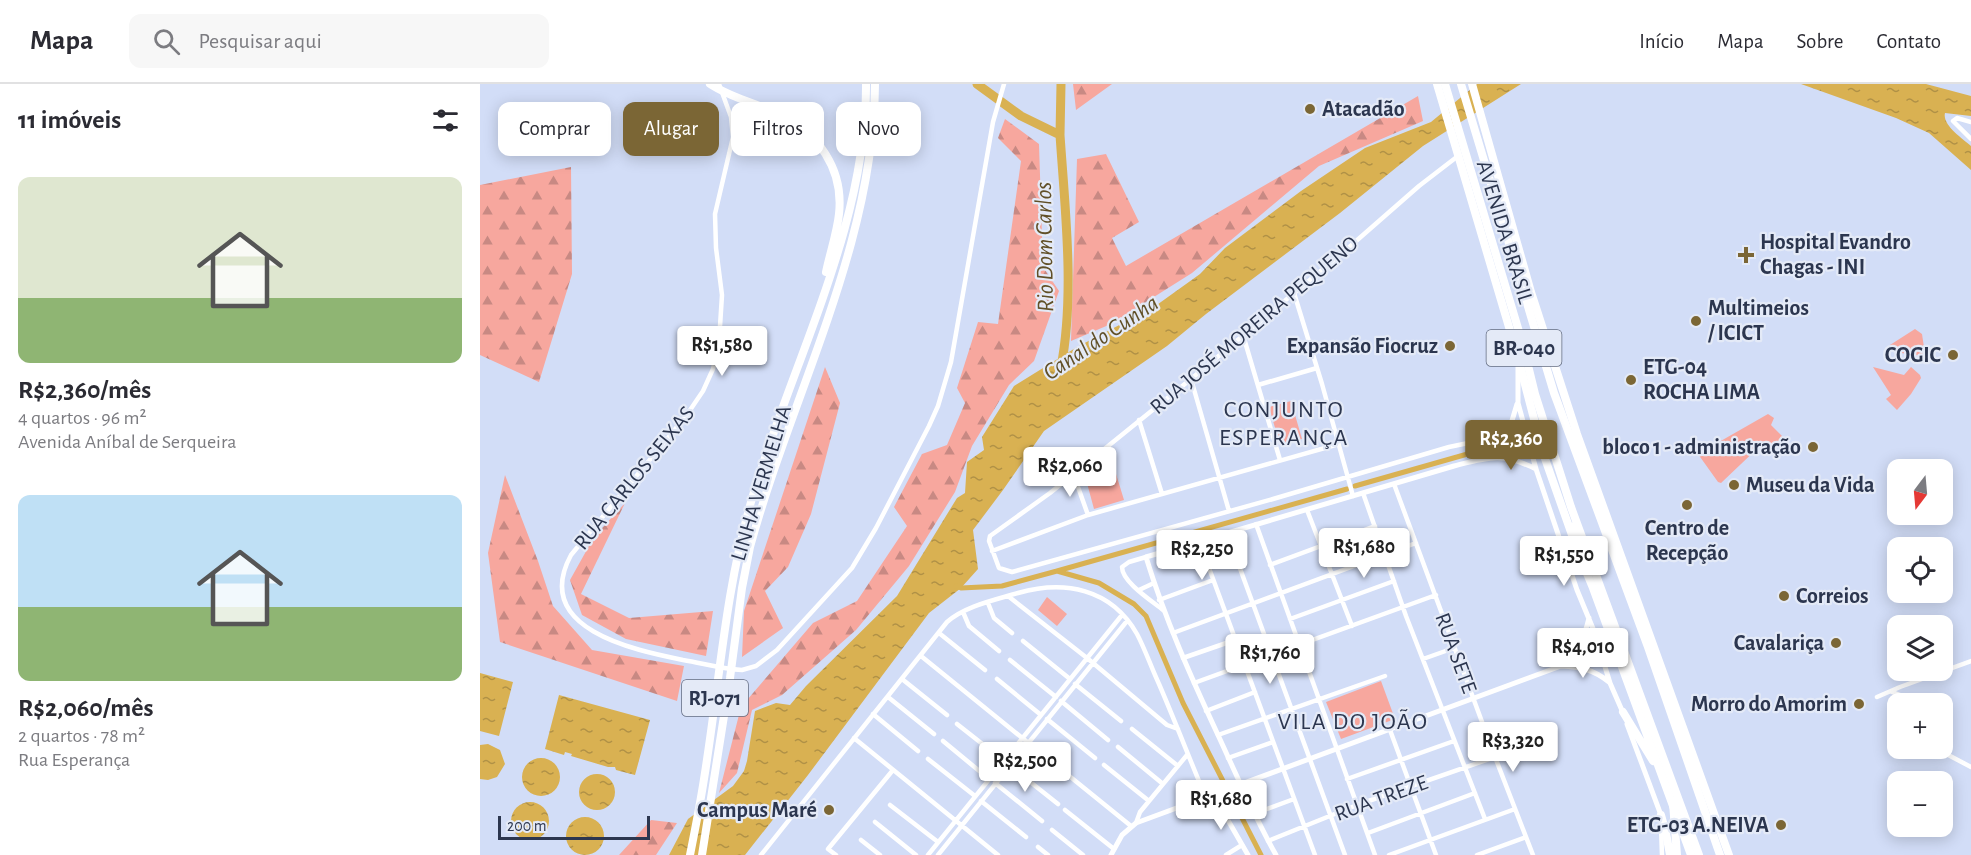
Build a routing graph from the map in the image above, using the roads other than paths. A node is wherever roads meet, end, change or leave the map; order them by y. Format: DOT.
graph roads {
  1 [pos="710,84"];
  2 [pos="719,84"];
  3 [pos="866,84"];
  4 [pos="875,84"];
  5 [pos="1004,84"];
  6 [pos="1437,84"];
  7 [pos="1445,84"];
  8 [pos="1461,84"];
  9 [pos="1472,84"];
  10 [pos="1971,122"];
  11 [pos="1482,137"];
  12 [pos="1970,137"];
  13 [pos="1459,144"];
  14 [pos="1458,156"];
  15 [pos="1294,293"];
  16 [pos="814,318"];
  17 [pos="1243,334"];
  18 [pos="1517,354"];
  19 [pos="1317,368"];
  20 [pos="1191,379"];
  21 [pos="1258,385"];
  22 [pos="1518,403"];
  23 [pos="1139,420"];
  24 [pos="1339,444"];
  25 [pos="1491,456"];
  26 [pos="1483,459"];
  27 [pos="1280,460"];
  28 [pos="1536,469"];
  29 [pos="1073,473"];
  30 [pos="1348,476"];
  31 [pos="1221,477"];
  32 [pos="1394,484"];
  33 [pos="1363,493"];
  34 [pos="1162,494"];
  35 [pos="1353,496"];
  36 [pos="1571,507"];
  37 [pos="1306,510"];
  38 [pos="1229,511"];
  39 [pos="1088,515"];
  40 [pos="1256,524"];
  41 [pos="1375,526"];
  42 [pos="1227,533"];
  43 [pos="1200,541"];
  44 [pos="1416,543"];
  45 [pos="1321,546"];
  46 [pos="992,550"];
  47 [pos="1578,552"];
  48 [pos="1384,553"];
  49 [pos="1146,557"];
  50 [pos="1270,565"];
  51 [pos="1332,574"];
  52 [pos="1214,580"];
  53 [pos="1394,581"];
  54 [pos="1154,583"];
  55 [pos="1139,590"];
  56 [pos="1280,592"];
  57 [pos="1436,595"];
  58 [pos="1008,596"];
  59 [pos="1342,599"];
  60 [pos="1159,600"];
  61 [pos="1252,602"];
  62 [pos="988,603"];
  63 [pos="1403,606"];
  64 [pos="1163,610"];
  65 [pos="963,612"];
  66 [pos="1226,613"];
  67 [pos="1122,615"];
  68 [pos="1589,618"];
  69 [pos="1290,619"];
  70 [pos="1127,621"];
  71 [pos="1352,626"];
  72 [pos="939,633"];
  73 [pos="1012,633"];
  74 [pos="1173,633"];
  75 [pos="1235,640"];
  76 [pos="1023,641"];
  77 [pos="1299,644"];
  78 [pos="1454,648"];
  79 [pos="999,651"];
  80 [pos="1271,655"];
  81 [pos="921,656"];
  82 [pos="1087,658"];
  83 [pos="1183,658"];
  84 [pos="1423,658"];
  85 [pos="1010,660"];
  86 [pos="1971,662"];
  87 [pos="1093,663"];
  88 [pos="1245,664"];
  89 [pos="1561,666"];
  90 [pos="985,670"];
  91 [pos="1385,676"];
  92 [pos="902,679"];
  93 [pos="996,679"];
  94 [pos="1070,679"];
  95 [pos="1194,683"];
  96 [pos="1610,683"];
  97 [pos="1075,684"];
  98 [pos="1255,692"];
  99 [pos="1889,692"];
  100 [pos="1897,693"];
  101 [pos="888,697"];
  102 [pos="1056,697"];
  103 [pos="1877,697"];
  104 [pos="1320,698"];
  105 [pos="1473,698"];
  106 [pos="1061,701"];
  107 [pos="1291,708"];
  108 [pos="1443,710"];
  109 [pos="1206,711"];
  110 [pos="1623,712"];
  111 [pos="873,714"];
  112 [pos="946,715"];
  113 [pos="1041,715"];
  114 [pos="1264,717"];
  115 [pos="1047,719"];
  116 [pos="1122,721"];
  117 [pos="957,724"];
  118 [pos="1132,729"];
  119 [pos="1178,729"];
  120 [pos="1390,730"];
  121 [pos="934,734"];
  122 [pos="1218,735"];
  123 [pos="854,738"];
  124 [pos="1023,738"];
  125 [pos="1108,740"];
  126 [pos="943,741"];
  127 [pos="1454,741"];
  128 [pos="1028,742"];
  129 [pos="1273,742"];
  130 [pos="1118,747"];
  131 [pos="1337,750"];
  132 [pos="918,751"];
  133 [pos="1187,755"];
  134 [pos="1495,757"];
  135 [pos="1095,758"];
  136 [pos="1228,758"];
  137 [pos="1953,758"];
  138 [pos="928,759"];
  139 [pos="1310,759"];
  140 [pos="1401,760"];
  141 [pos="1004,761"];
  142 [pos="1009,765"];
  143 [pos="1104,765"];
  144 [pos="1178,766"];
  145 [pos="1464,767"];
  146 [pos="1971,767"];
  147 [pos="1283,769"];
  148 [pos="893,770"];
  149 [pos="1661,776"];
  150 [pos="989,779"];
  151 [pos="1347,779"];
  152 [pos="995,783"];
  153 [pos="1163,784"];
  154 [pos="1239,785"];
  155 [pos="1412,787"];
  156 [pos="1475,793"];
  157 [pos="975,796"];
  158 [pos="1214,796"];
  159 [pos="1206,798"];
  160 [pos="1294,799"];
  161 [pos="981,801"];
  162 [pos="1149,801"];
  163 [pos="1673,803"];
  164 [pos="1058,804"];
  165 [pos="890,805"];
  166 [pos="1357,805"];
  167 [pos="1515,809"];
  168 [pos="1065,810"];
  169 [pos="1421,813"];
  170 [pos="1253,814"];
  171 [pos="1661,815"];
  172 [pos="1331,816"];
  173 [pos="1485,819"];
  174 [pos="956,820"];
  175 [pos="1041,821"];
  176 [pos="875,822"];
  177 [pos="961,825"];
  178 [pos="1134,825"];
  179 [pos="1304,826"];
  180 [pos="1052,830"];
  181 [pos="1368,833"];
  182 [pos="1026,837"];
  183 [pos="1526,837"];
  184 [pos="861,840"];
  185 [pos="1430,840"];
  186 [pos="1268,841"];
  187 [pos="938,843"];
  188 [pos="1242,845"];
  189 [pos="1038,847"];
  190 [pos="990,852"];
  191 [pos="1112,852"];
  192 [pos="690,855"];
  193 [pos="702,855"];
  194 [pos="761,855"];
  195 [pos="836,855"];
  196 [pos="880,855"];
  197 [pos="916,855"];
  198 [pos="928,855"];
  199 [pos="938,855"];
  200 [pos="998,855"];
  201 [pos="1048,855"];
  202 [pos="1083,855"];
  203 [pos="1226,855"];
  204 [pos="1248,855"];
  205 [pos="1276,855"];
  206 [pos="1315,855"];
  207 [pos="1345,855"];
  208 [pos="1376,855"];
  209 [pos="1389,855"];
  210 [pos="1436,855"];
  211 [pos="1477,855"];
  212 [pos="1533,855"];
  213 [pos="1662,855"];
  214 [pos="1670,855"];
  215 [pos="1677,855"];
  216 [pos="1691,855"];
  217 [pos="1699,855"];
  218 [pos="1720,855"];
  219 [pos="1729,855"];
  1 -- 16 [label="highway"];
  2 -- 5 [label="street, RUA CARLOS SEIXAS"];
  3 -- 16 [label="highway, LINHA VERMELHA / RJ-071"];
  4 -- 193 [label="highway, LINHA VERMELHA / RJ-071"];
  6 -- 13 [label="highway, AVENIDA BRASIL"];
  7 -- 13 [label="highway, AVENIDA BRASIL / BR-040"];
  8 -- 11 [label="highway, AVENIDA BRASIL / BR-040"];
  9 -- 11 [label="highway, AVENIDA BRASIL"];
  10 -- 12 [label="street"];
  11 -- 218 [label="highway, AVENIDA BRASIL / BR-040"];
  11 -- 219 [label="highway, AVENIDA BRASIL"];
  13 -- 14 [label="highway, AVENIDA BRASIL"];
  13 -- 36 [label="highway, AVENIDA BRASIL / BR-040"];
  14 -- 15 [label="street, RUA JOSÉ MOREIRA PEQUENO"];
  14 -- 18 [label="highway, AVENIDA BRASIL"];
  15 -- 17 [label="street, RUA JOSÉ MOREIRA PEQUENO"];
  15 -- 19 [label="street"];
  16 -- 192 [label="highway, LINHA VERMELHA / RJ-071"];
  17 -- 20 [label="street, RUA JOSÉ MOREIRA PEQUENO"];
  17 -- 21 [label="street"];
  18 -- 22 [label="street"];
  18 -- 47 [label="highway, AVENIDA BRASIL"];
  19 -- 21 [label="street"];
  19 -- 24 [label="street"];
  20 -- 23 [label="street, RUA JOSÉ MOREIRA PEQUENO"];
  20 -- 31 [label="street"];
  21 -- 27 [label="street"];
  22 -- 25 [label="street"];
  22 -- 28 [label="street"];
  23 -- 29 [label="street, RUA JOSÉ MOREIRA PEQUENO"];
  23 -- 34 [label="street"];
  24 -- 27 [label="street"];
  24 -- 30 [label="street"];
  25 -- 26 [label="street"];
  25 -- 28 [label="street"];
  26 -- 30 [label="street"];
  26 -- 32 [label="street"];
  27 -- 31 [label="street"];
  28 -- 68 [label="street"];
  29 -- 39 [label="street"];
  29 -- 46 [label="street, RUA JOSÉ MOREIRA PEQUENO"];
  30 -- 35 [label="street"];
  30 -- 38 [label="street"];
  31 -- 34 [label="street"];
  31 -- 38 [label="street"];
  32 -- 33 [label="street"];
  32 -- 44 [label="street, RUA SETE"];
  33 -- 35 [label="street"];
  33 -- 41 [label="street"];
  34 -- 39 [label="street"];
  35 -- 37 [label="street"];
  36 -- 47 [label="highway"];
  36 -- 217 [label="highway, AVENIDA BRASIL / BR-040"];
  37 -- 40 [label="street"];
  37 -- 45 [label="street"];
  38 -- 46 [label="street"];
  39 -- 46 [label="street"];
  40 -- 42 [label="street"];
  40 -- 50 [label="street"];
  41 -- 45 [label="street"];
  41 -- 48 [label="street"];
  42 -- 43 [label="street"];
  42 -- 61 [label="street"];
  43 -- 49 [label="street"];
  43 -- 52 [label="street"];
  44 -- 48 [label="street"];
  44 -- 57 [label="street, RUA SETE"];
  45 -- 50 [label="street"];
  45 -- 51 [label="street"];
  47 -- 149 [label="highway, AVENIDA BRASIL"];
  48 -- 51 [label="street"];
  48 -- 53 [label="street"];
  49 -- 54 [label="street"];
  49 -- 55 [label="street"];
  50 -- 56 [label="street"];
  51 -- 56 [label="street"];
  51 -- 59 [label="street"];
  52 -- 60 [label="street"];
  52 -- 66 [label="street"];
  53 -- 59 [label="street"];
  53 -- 63 [label="street"];
  54 -- 55 [label="street"];
  54 -- 60 [label="street"];
  55 -- 64 [label="street"];
  56 -- 61 [label="street"];
  56 -- 69 [label="street"];
  57 -- 63 [label="street"];
  57 -- 78 [label="street, RUA SETE"];
  58 -- 62 [label="street"];
  58 -- 67 [label="street"];
  58 -- 82 [label="street"];
  59 -- 69 [label="street"];
  59 -- 71 [label="street"];
  60 -- 64 [label="street"];
  61 -- 66 [label="street"];
  61 -- 80 [label="street"];
  62 -- 65 [label="street"];
  62 -- 73 [label="street"];
  63 -- 71 [label="street"];
  63 -- 84 [label="street"];
  64 -- 74 [label="street"];
  65 -- 72 [label="street"];
  65 -- 79 [label="street"];
  66 -- 74 [label="street"];
  66 -- 75 [label="street"];
  67 -- 70 [label="street"];
  67 -- 82 [label="street"];
  68 -- 89 [label="street"];
  68 -- 96 [label="street"];
  69 -- 77 [label="street"];
  70 -- 87 [label="street"];
  70 -- 119 [label="street"];
  71 -- 77 [label="street"];
  72 -- 81 [label="street"];
  72 -- 90 [label="street"];
  74 -- 83 [label="street"];
  75 -- 83 [label="street"];
  75 -- 88 [label="street"];
  76 -- 94 [label="street"];
  77 -- 80 [label="street"];
  77 -- 104 [label="street"];
  78 -- 84 [label="street"];
  78 -- 105 [label="street, RUA SETE"];
  80 -- 88 [label="street"];
  80 -- 107 [label="street"];
  81 -- 92 [label="street"];
  81 -- 124 [label="street"];
  82 -- 87 [label="street"];
  82 -- 94 [label="street"];
  83 -- 95 [label="street"];
  84 -- 108 [label="street"];
  85 -- 102 [label="street"];
  86 -- 99 [label="street"];
  87 -- 97 [label="street"];
  87 -- 119 [label="street"];
  88 -- 95 [label="street"];
  88 -- 98 [label="street"];
  89 -- 96 [label="street"];
  89 -- 105 [label="street"];
  91 -- 104 [label="street"];
  92 -- 101 [label="street"];
  92 -- 112 [label="street"];
  93 -- 113 [label="street"];
  94 -- 102 [label="street"];
  95 -- 109 [label="street"];
  96 -- 110 [label="street"];
  97 -- 106 [label="street"];
  97 -- 116 [label="street"];
  98 -- 109 [label="street"];
  98 -- 114 [label="street"];
  99 -- 100 [label="street"];
  99 -- 103 [label="street"];
  101 -- 111 [label="street"];
  101 -- 121 [label="street"];
  102 -- 113 [label="street"];
  104 -- 107 [label="street"];
  104 -- 131 [label="street"];
  105 -- 108 [label="street"];
  105 -- 134 [label="street, RUA SETE"];
  106 -- 115 [label="street"];
  106 -- 125 [label="street"];
  107 -- 114 [label="street"];
  107 -- 139 [label="street"];
  108 -- 120 [label="street"];
  108 -- 127 [label="street"];
  109 -- 122 [label="street"];
  110 -- 149 [label="highway"];
  110 -- 171 [label="street"];
  111 -- 123 [label="street"];
  111 -- 132 [label="street"];
  113 -- 124 [label="street"];
  114 -- 122 [label="street"];
  114 -- 129 [label="street"];
  115 -- 128 [label="street"];
  115 -- 135 [label="street"];
  117 -- 141 [label="street"];
  118 -- 144 [label="street"];
  119 -- 133 [label="street"];
  120 -- 131 [label="street"];
  120 -- 140 [label="street"];
  122 -- 136 [label="street"];
  123 -- 148 [label="street"];
  123 -- 194 [label="street"];
  124 -- 128 [label="street"];
  124 -- 141 [label="street"];
  126 -- 150 [label="street"];
  127 -- 140 [label="street"];
  127 -- 145 [label="street"];
  128 -- 142 [label="street"];
  128 -- 178 [label="street"];
  129 -- 136 [label="street"];
  129 -- 147 [label="street"];
  130 -- 153 [label="street"];
  131 -- 139 [label="street"];
  131 -- 151 [label="street"];
  133 -- 144 [label="street"];
  133 -- 159 [label="street"];
  134 -- 145 [label="street, RUA TREZE"];
  134 -- 167 [label="street, RUA SETE"];
  136 -- 154 [label="street"];
  137 -- 146 [label="street"];
  138 -- 157 [label="street"];
  139 -- 147 [label="street"];
  139 -- 172 [label="street"];
  140 -- 151 [label="street"];
  140 -- 155 [label="street"];
  141 -- 150 [label="street"];
  142 -- 152 [label="street"];
  142 -- 164 [label="street"];
  143 -- 162 [label="street"];
  144 -- 153 [label="street"];
  145 -- 155 [label="street, RUA TREZE"];
  145 -- 156 [label="street"];
  147 -- 154 [label="street"];
  147 -- 160 [label="street"];
  148 -- 174 [label="street"];
  148 -- 195 [label="street"];
  149 -- 163 [label="highway, AVENIDA BRASIL"];
  150 -- 157 [label="street"];
  151 -- 166 [label="street"];
  152 -- 161 [label="street"];
  152 -- 175 [label="street"];
  153 -- 162 [label="street"];
  154 -- 158 [label="street"];
  154 -- 170 [label="street"];
  155 -- 166 [label="street, RUA TREZE"];
  155 -- 169 [label="street"];
  156 -- 169 [label="street"];
  156 -- 173 [label="street"];
  157 -- 174 [label="street"];
  158 -- 159 [label="street"];
  158 -- 188 [label="street"];
  159 -- 178 [label="street"];
  160 -- 170 [label="street"];
  160 -- 179 [label="street"];
  161 -- 177 [label="street"];
  161 -- 182 [label="street"];
  162 -- 178 [label="street"];
  163 -- 215 [label="highway"];
  163 -- 216 [label="highway, AVENIDA BRASIL"];
  165 -- 187 [label="street"];
  166 -- 172 [label="street, RUA TREZE"];
  166 -- 181 [label="street"];
  167 -- 173 [label="street"];
  167 -- 183 [label="street, RUA SETE"];
  168 -- 191 [label="street"];
  169 -- 181 [label="street"];
  169 -- 185 [label="street"];
  170 -- 186 [label="street"];
  171 -- 213 [label="street"];
  171 -- 214 [label="highway"];
  172 -- 179 [label="street, RUA TREZE"];
  172 -- 207 [label="street"];
  173 -- 185 [label="street"];
  174 -- 177 [label="street"];
  174 -- 187 [label="street"];
  176 -- 197 [label="street"];
  177 -- 190 [label="street"];
  177 -- 199 [label="street"];
  178 -- 191 [label="street"];
  179 -- 186 [label="street, RUA TREZE"];
  179 -- 206 [label="street"];
  180 -- 202 [label="street"];
  181 -- 208 [label="street"];
  183 -- 211 [label="street"];
  183 -- 212 [label="street, RUA SETE"];
  184 -- 196 [label="street"];
  185 -- 209 [label="street"];
  185 -- 210 [label="street"];
  186 -- 205 [label="street"];
  187 -- 198 [label="street"];
  188 -- 203 [label="street"];
  188 -- 204 [label="street"];
  189 -- 201 [label="street"];
  190 -- 200 [label="street"];
}
